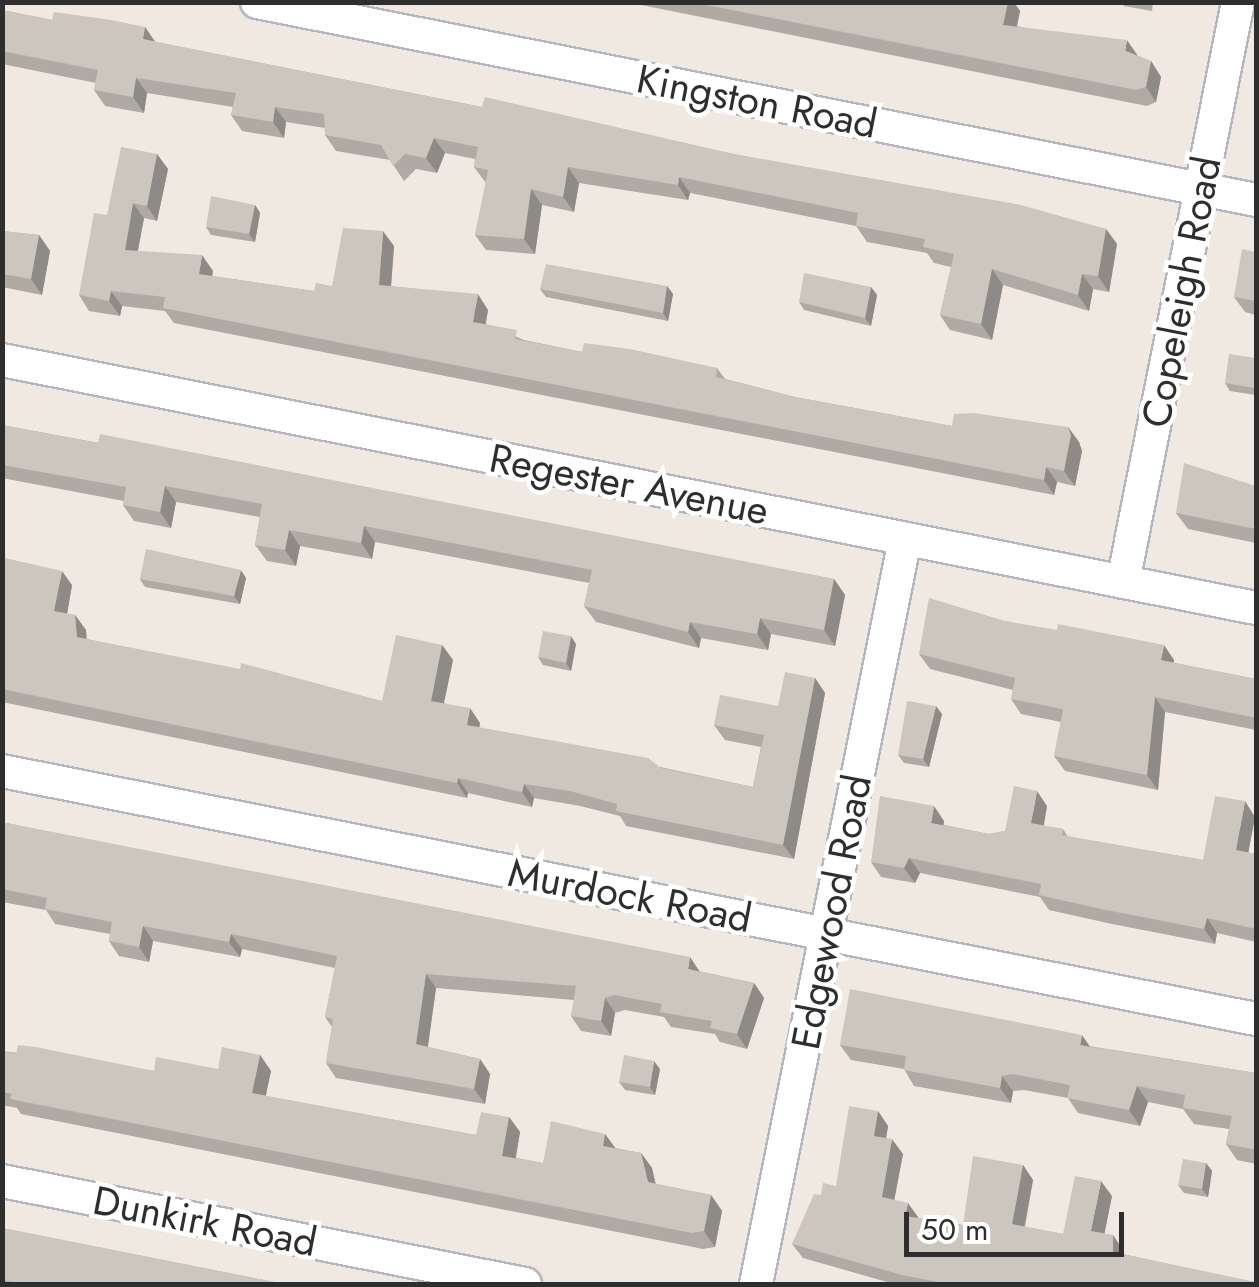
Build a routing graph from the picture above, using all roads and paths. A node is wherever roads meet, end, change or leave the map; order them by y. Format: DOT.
graph roads {
  1 [pos="257,2"];
  2 [pos="1238,2"];
  3 [pos="1201,189"];
  4 [pos="1256,200"];
  5 [pos="2,360"];
  6 [pos="905,539"];
  7 [pos="1123,582"];
  8 [pos="1256,608"];
  9 [pos="2,771"];
  10 [pos="826,934"];
  11 [pos="1256,1020"];
  12 [pos="2,1181"];
  13 [pos="524,1284"];
  14 [pos="756,1284"];
  1 -- 3 [label="street, Kingston Road"];
  2 -- 3 [label="street, Copeleigh Road"];
  3 -- 4 [label="street, Kingston Road"];
  3 -- 7 [label="street, Copeleigh Road"];
  5 -- 6 [label="street, Regester Avenue"];
  6 -- 7 [label="street, Regester Avenue"];
  6 -- 10 [label="street, Edgewood Road"];
  7 -- 8 [label="street, Regester Avenue"];
  9 -- 10 [label="street, Murdock Road"];
  10 -- 11 [label="street, Murdock Road"];
  10 -- 14 [label="street, Edgewood Road"];
  12 -- 13 [label="street, Dunkirk Road"];
}
